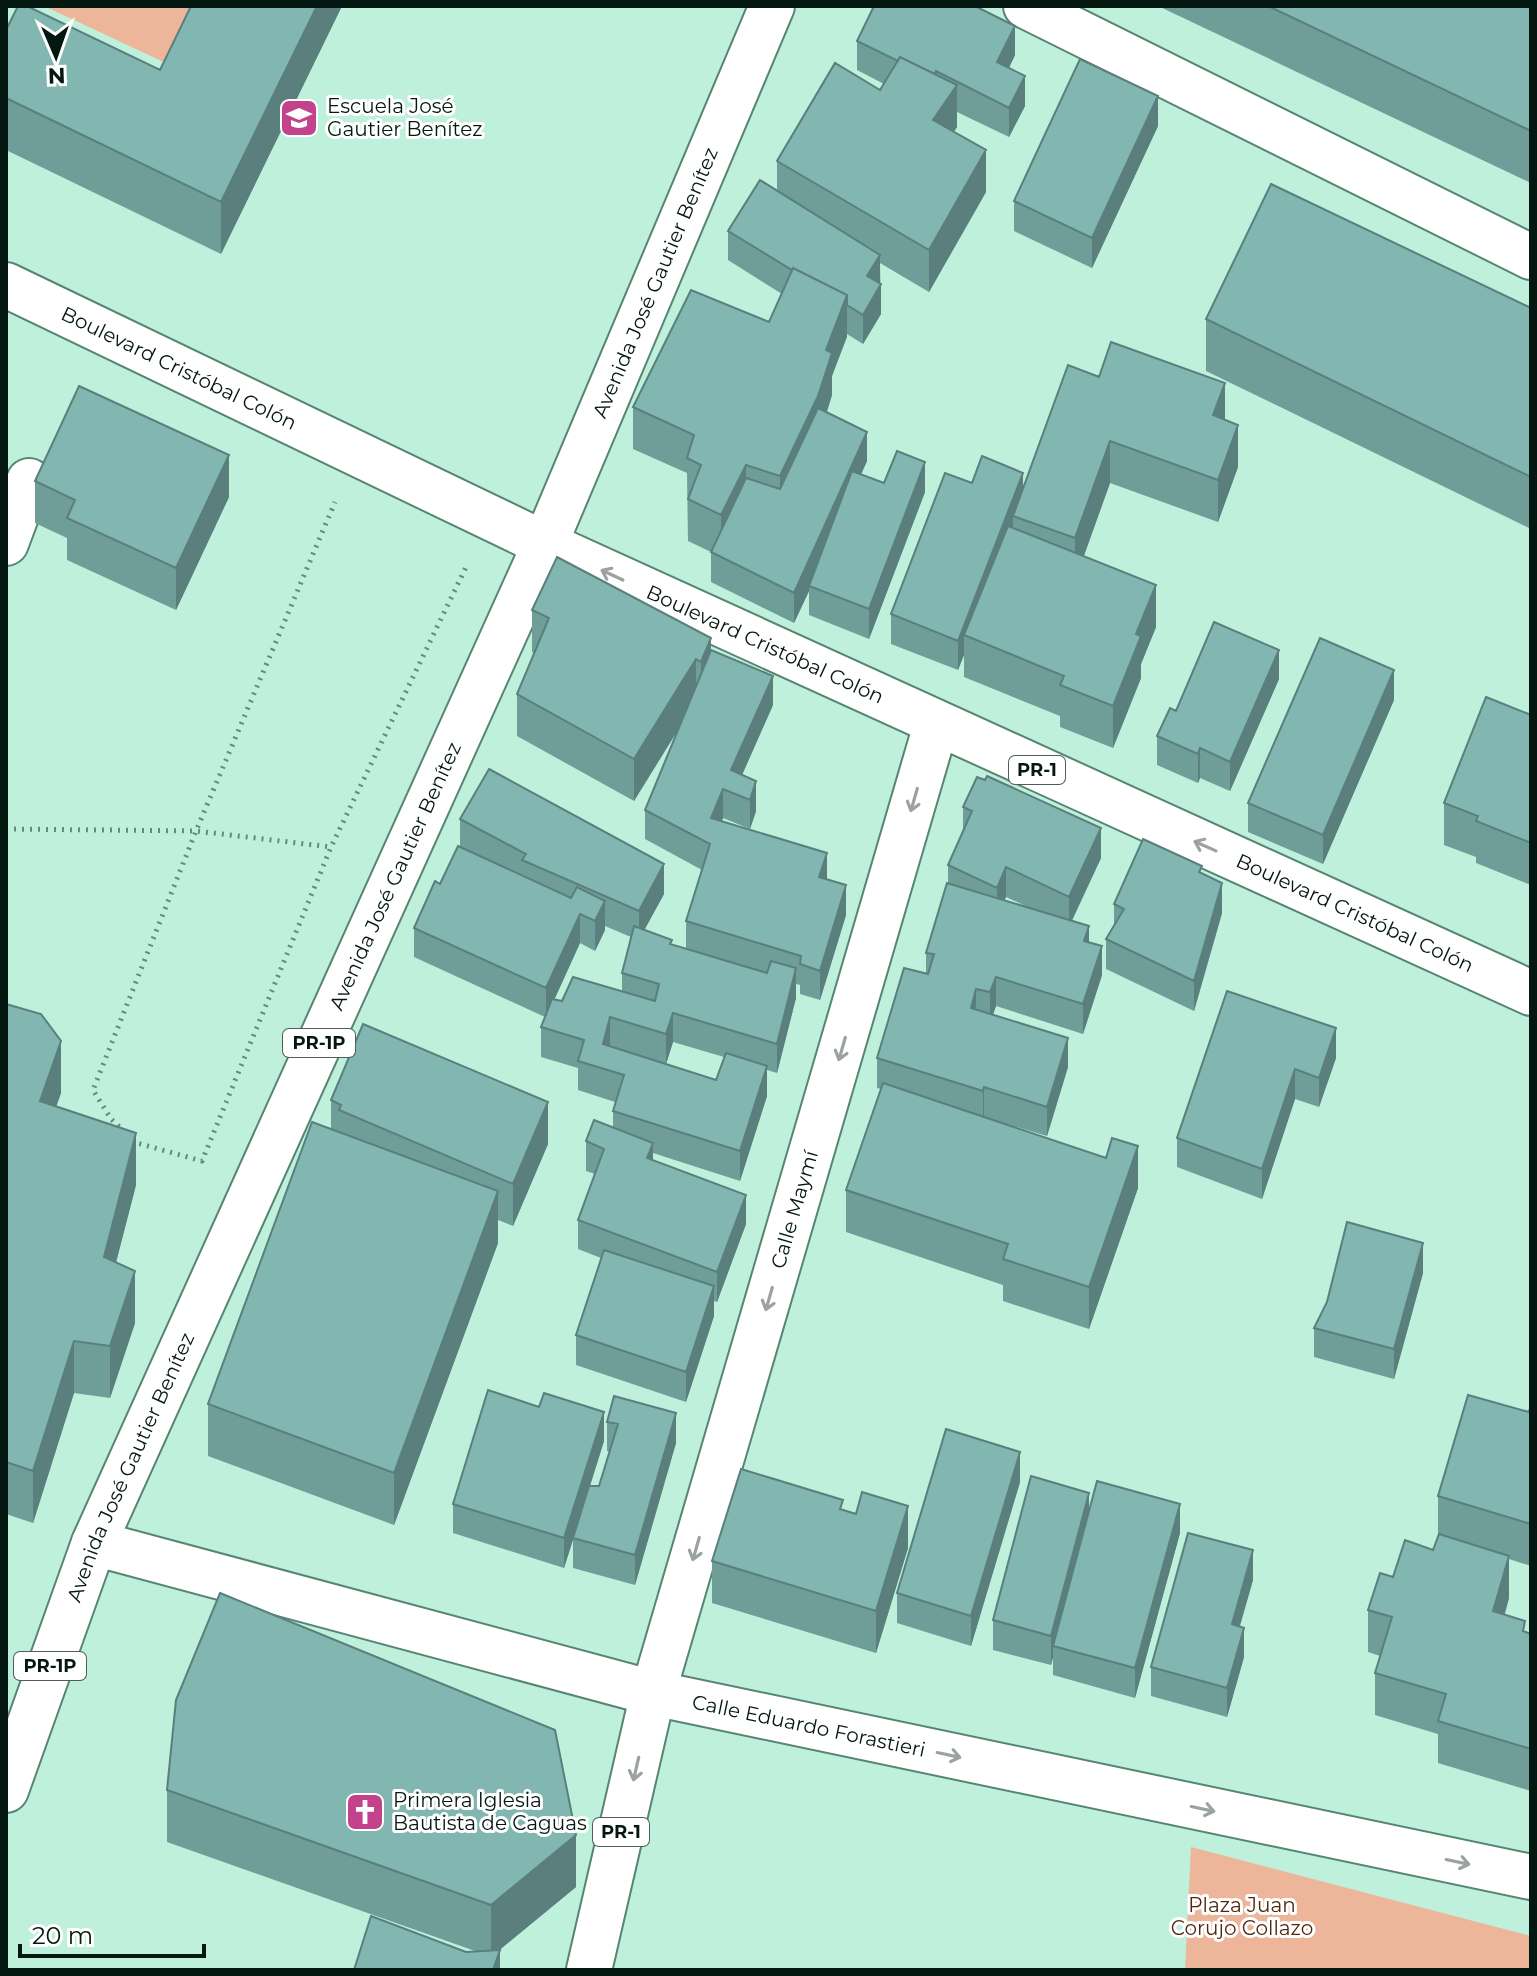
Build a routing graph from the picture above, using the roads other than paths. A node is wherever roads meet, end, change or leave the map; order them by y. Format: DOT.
graph roads {
  1 [pos="772,6"];
  2 [pos="1026,6"];
  3 [pos="1531,257"];
  4 [pos="6,285"];
  5 [pos="29,481"];
  6 [pos="6,543"];
  7 [pos="545,544"];
  8 [pos="936,725"];
  9 [pos="1531,993"];
  10 [pos="94,1543"];
  11 [pos="653,1693"];
  12 [pos="6,1790"];
  13 [pos="1531,1877"];
  14 [pos="589,1970"];
  1 -- 7 [label="main road, Avenida José Gautier Benítez"];
  2 -- 3 [label="main road"];
  4 -- 7 [label="main road, Boulevard Cristóbal Colón"];
  5 -- 6 [label="main road"];
  8 -- 7 [label="main road, Boulevard Cristóbal Colón / PR-1, one-way"];
  7 -- 10 [label="main road, Avenida José Gautier Benítez / PR-1P"];
  9 -- 8 [label="main road, Boulevard Cristóbal Colón / PR-1, one-way"];
  8 -- 11 [label="main road, Calle Maymí / PR-1, one-way"];
  10 -- 11 [label="main road, Calle Eduardo Forastieri"];
  10 -- 12 [label="main road, Avenida José Gautier Benítez / PR-1P"];
  11 -- 13 [label="main road, Calle Eduardo Forastieri, one-way"];
  11 -- 14 [label="main road, PR-1, one-way"];
}
